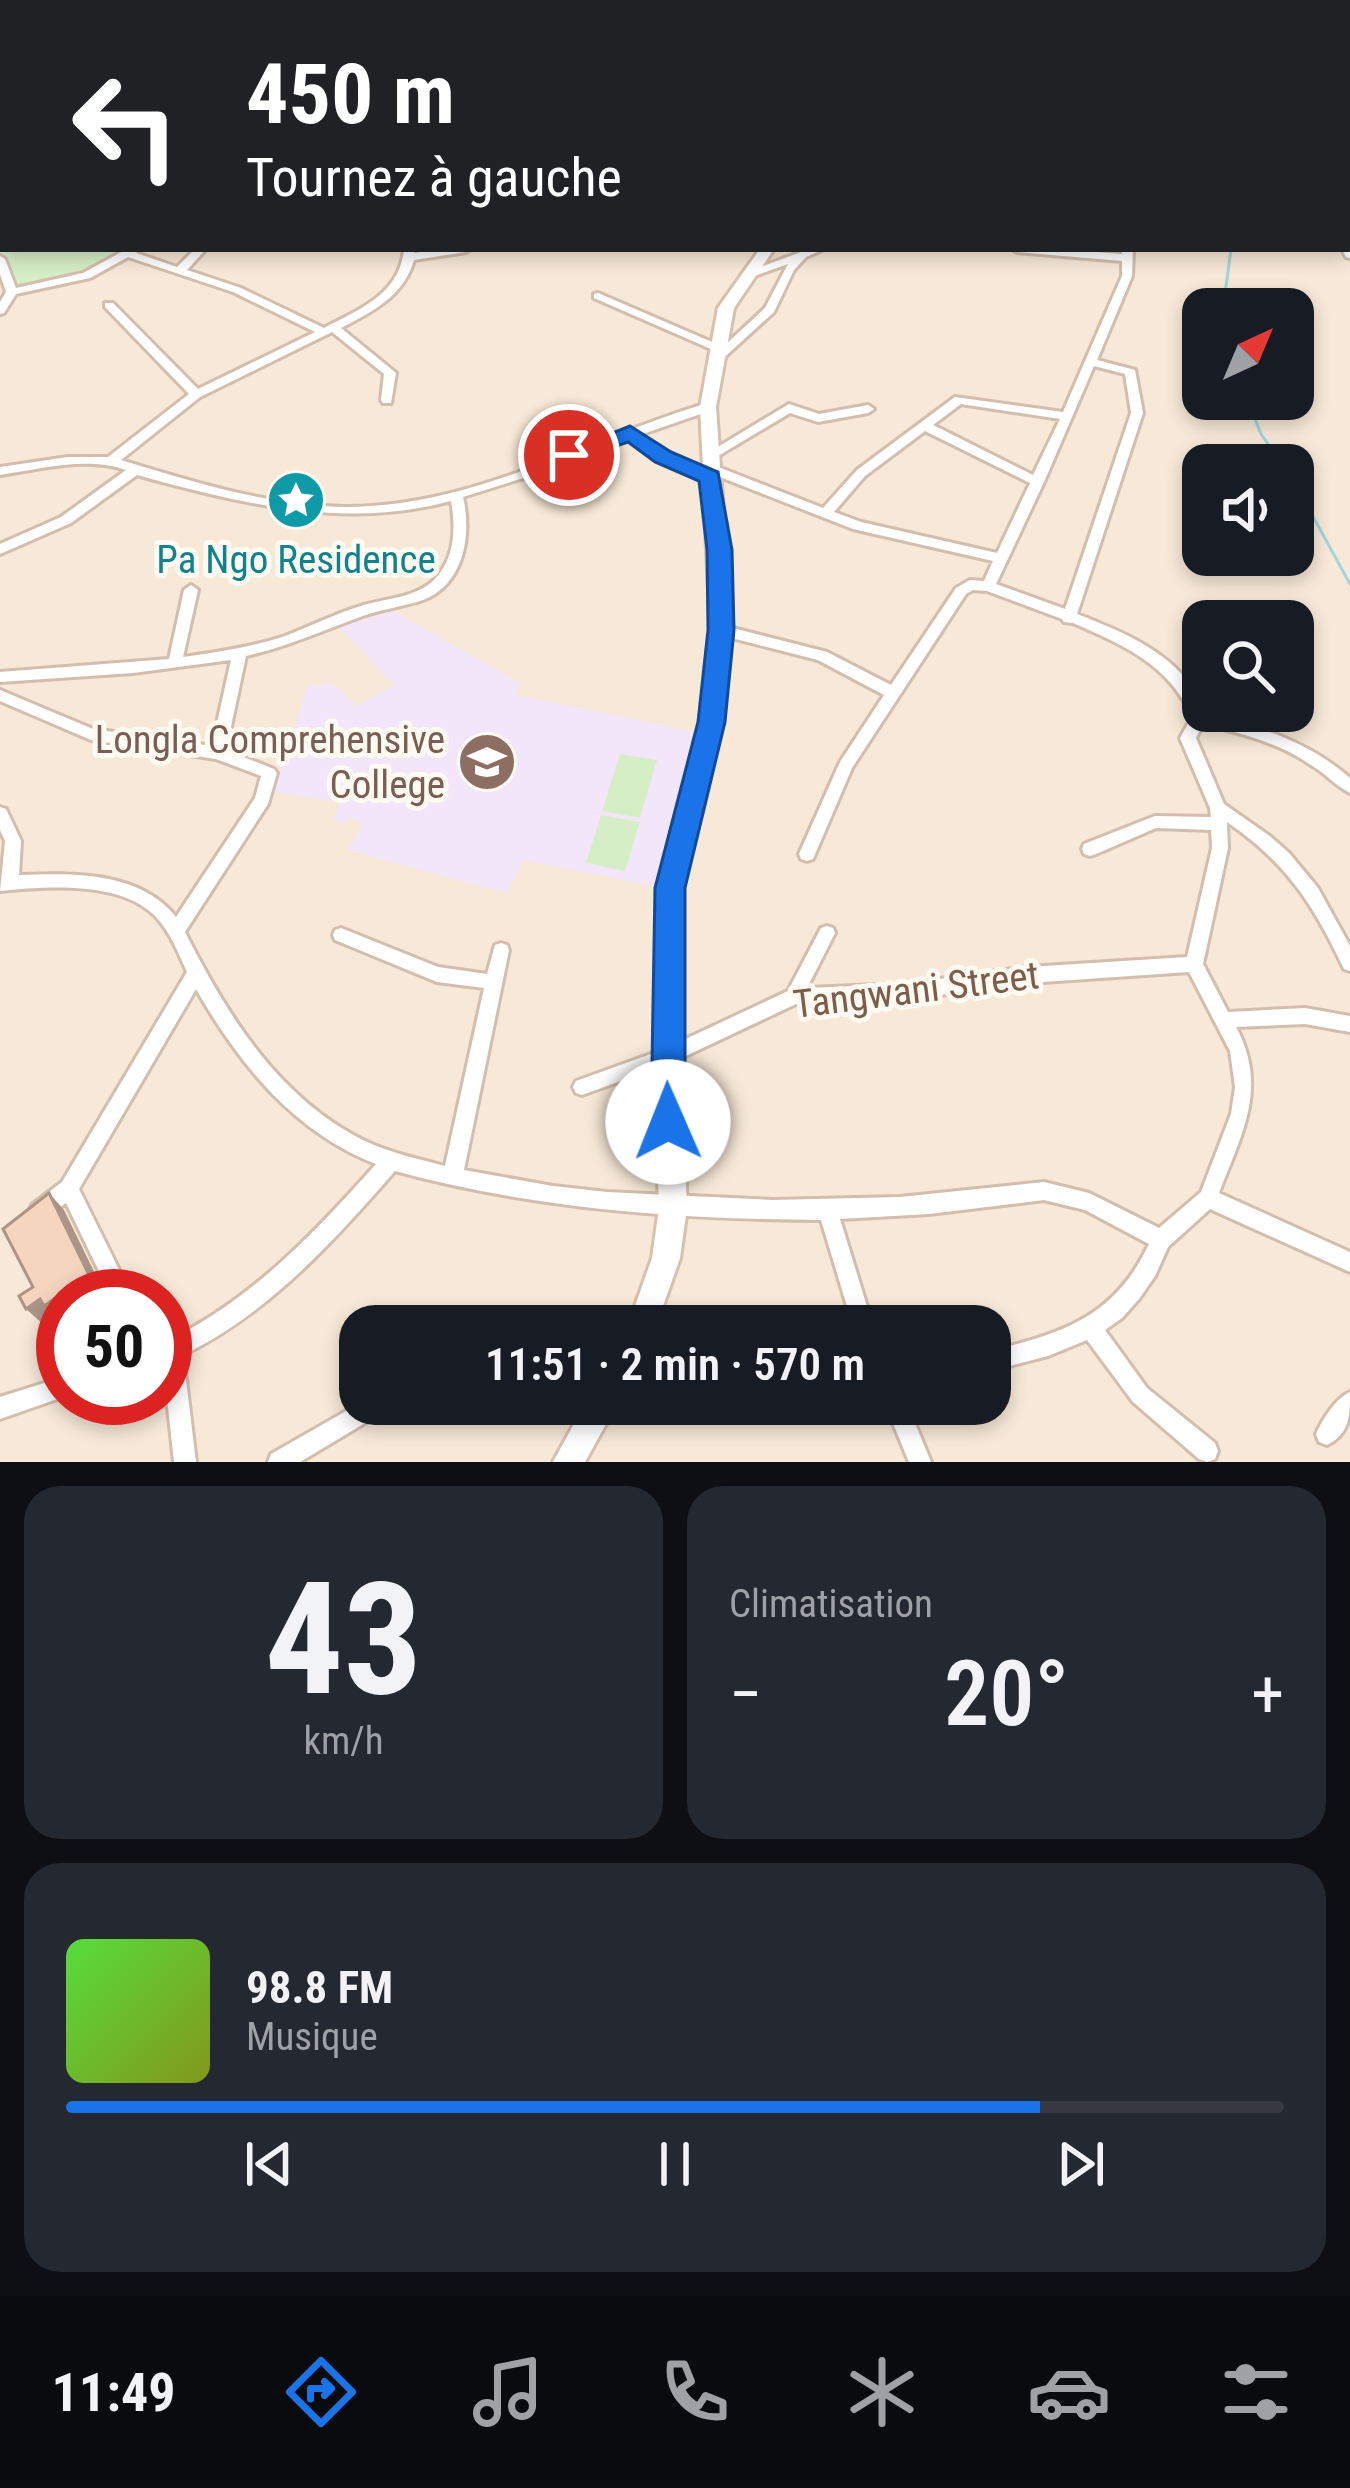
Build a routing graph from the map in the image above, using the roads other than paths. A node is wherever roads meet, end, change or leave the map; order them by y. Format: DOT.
graph roads {
  1 [pos="134,252"];
  2 [pos="198,252"];
  3 [pos="765,252"];
  4 [pos="812,252"];
  5 [pos="1084,252"];
  6 [pos="410,253"];
  7 [pos="1128,254"];
  8 [pos="802,256"];
  9 [pos="0,259"];
  10 [pos="181,268"];
  11 [pos="746,276"];
  12 [pos="12,292"];
  13 [pos="598,296"];
  14 [pos="109,305"];
  15 [pos="0,311"];
  16 [pos="329,330"];
  17 [pos="714,354"];
  18 [pos="1089,361"];
  19 [pos="196,394"];
  20 [pos="387,400"];
  21 [pos="708,407"];
  22 [pos="868,409"];
  23 [pos="1067,416"];
  24 [pos="925,426"];
  25 [pos="630,433"];
  26 [pos="110,461"];
  27 [pos="710,467"];
  28 [pos="0,471"];
  29 [pos="134,471"];
  30 [pos="1038,482"];
  31 [pos="456,495"];
  32 [pos="825,514"];
  33 [pos="0,549"];
  34 [pos="1002,559"];
  35 [pos="988,586"];
  36 [pos="190,590"];
  37 [pos="1069,618"];
  38 [pos="721,630"];
  39 [pos="241,653"];
  40 [pos="175,662"];
  41 [pos="0,676"];
  42 [pos="1182,684"];
  43 [pos="892,692"];
  44 [pos="0,695"];
  45 [pos="1191,732"];
  46 [pos="1262,732"];
  47 [pos="218,753"];
  48 [pos="1350,787"];
  49 [pos="0,813"];
  50 [pos="1219,816"];
  51 [pos="1090,849"];
  52 [pos="807,854"];
  53 [pos="5,883"];
  54 [pos="177,930"];
  55 [pos="827,933"];
  56 [pos="341,935"];
  57 [pos="501,950"];
  58 [pos="1194,964"];
  59 [pos="1350,964"];
  60 [pos="196,973"];
  61 [pos="492,982"];
  62 [pos="794,996"];
  63 [pos="1224,1020"];
  64 [pos="1350,1024"];
  65 [pos="667,1056"];
  66 [pos="583,1087"];
  67 [pos="391,1161"];
  68 [pos="453,1175"];
  69 [pos="69,1189"];
  70 [pos="1208,1198"];
  71 [pos="673,1208"];
  72 [pos="828,1210"];
  73 [pos="14,1230"];
  74 [pos="1160,1240"];
  75 [pos="1350,1262"];
  76 [pos="109,1269"];
  77 [pos="649,1305"];
  78 [pos="857,1305"];
  79 [pos="1091,1328"];
  80 [pos="192,1337"];
  81 [pos="1011,1354"];
  82 [pos="36,1396"];
  83 [pos="1350,1403"];
  84 [pos="0,1408"];
  85 [pos="179,1425"];
  86 [pos="342,1425"];
  87 [pos="590,1425"];
  88 [pos="905,1425"];
  89 [pos="1328,1434"];
  90 [pos="1207,1451"];
  91 [pos="185,1462"];
  92 [pos="279,1462"];
  93 [pos="568,1462"];
  94 [pos="920,1462"];
  1 -- 10 [label="street"];
  1 -- 12 [label="street"];
  2 -- 10 [label="street"];
  3 -- 11 [label="main road"];
  4 -- 8 [label="street"];
  5 -- 7 [label="street"];
  6 -- 16 [label="street"];
  7 -- 18 [label="street"];
  8 -- 11 [label="street"];
  8 -- 17 [label="street"];
  9 -- 12 [label="street"];
  10 -- 16 [label="street"];
  11 -- 17 [label="main road"];
  12 -- 15 [label="street"];
  13 -- 17 [label="street"];
  14 -- 19 [label="street"];
  16 -- 19 [label="street"];
  16 -- 20 [label="street"];
  17 -- 21 [label="main road"];
  18 -- 23 [label="street"];
  18 -- 37 [label="street"];
  19 -- 26 [label="street"];
  21 -- 25 [label="street"];
  21 -- 27 [label="main road"];
  22 -- 27 [label="street"];
  23 -- 24 [label="street"];
  23 -- 30 [label="street"];
  24 -- 30 [label="street"];
  24 -- 32 [label="street"];
  25 -- 27 [label="street"];
  25 -- 31 [label="street"];
  26 -- 28 [label="street"];
  26 -- 29 [label="street"];
  27 -- 32 [label="street"];
  27 -- 38 [label="main road"];
  29 -- 31 [label="street"];
  29 -- 33 [label="street"];
  30 -- 34 [label="street"];
  31 -- 39 [label="street"];
  32 -- 34 [label="street"];
  34 -- 35 [label="street"];
  35 -- 37 [label="street"];
  35 -- 43 [label="street"];
  36 -- 40 [label="street"];
  37 -- 42 [label="street"];
  38 -- 43 [label="street"];
  38 -- 65 [label="main road"];
  39 -- 40 [label="street"];
  39 -- 47 [label="street"];
  40 -- 41 [label="street"];
  43 -- 52 [label="street"];
  44 -- 47 [label="street"];
  45 -- 50 [label="street"];
  46 -- 48 [label="street"];
  47 -- 54 [label="street"];
  49 -- 53 [label="street"];
  50 -- 51 [label="street"];
  50 -- 58 [label="street"];
  50 -- 59 [label="street"];
  53 -- 54 [label="street"];
  54 -- 60 [label="street"];
  55 -- 62 [label="street"];
  56 -- 61 [label="street"];
  57 -- 61 [label="street"];
  58 -- 62 [label="street, Tangwani Street"];
  58 -- 63 [label="street"];
  60 -- 67 [label="street"];
  60 -- 69 [label="street"];
  61 -- 68 [label="street"];
  62 -- 65 [label="street, Tangwani Street"];
  63 -- 64 [label="street"];
  63 -- 70 [label="street"];
  65 -- 66 [label="street, Tangwani Street"];
  65 -- 71 [label="main road"];
  67 -- 68 [label="street"];
  67 -- 80 [label="street"];
  68 -- 71 [label="street"];
  69 -- 73 [label="street"];
  69 -- 76 [label="street"];
  70 -- 74 [label="street"];
  70 -- 75 [label="street"];
  71 -- 72 [label="street"];
  71 -- 77 [label="main road"];
  72 -- 74 [label="street"];
  72 -- 78 [label="street"];
  74 -- 79 [label="street"];
  79 -- 81 [label="street"];
  79 -- 90 [label="street"];
  82 -- 84 [label="street"];
  83 -- 89 [label="street"];
  85 -- 91 [label="street"];
  86 -- 92 [label="street"];
  87 -- 93 [label="main road"];
  88 -- 94 [label="street"];
}
